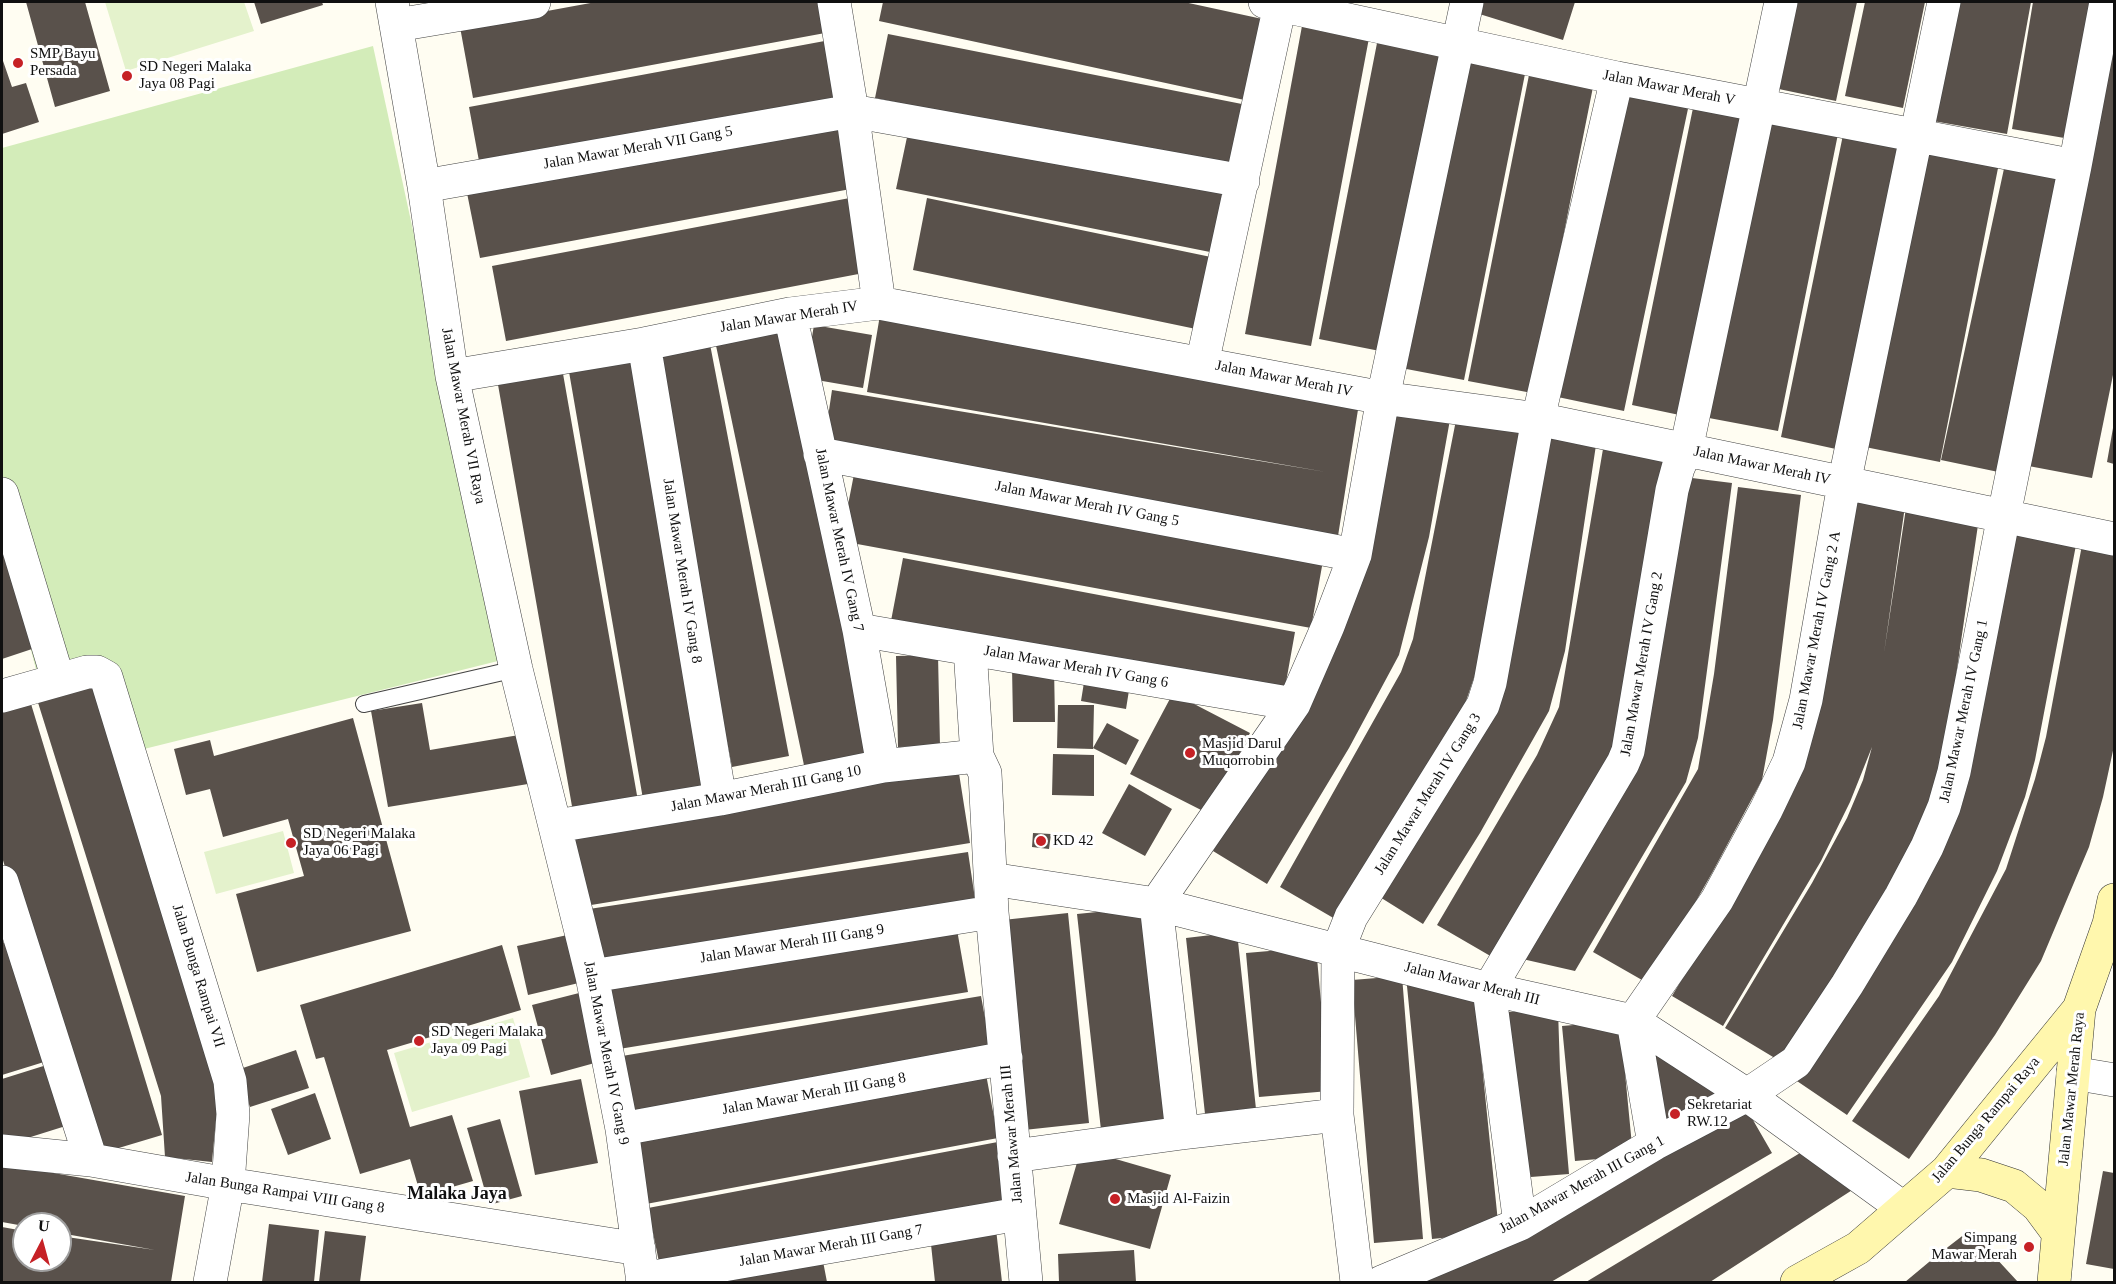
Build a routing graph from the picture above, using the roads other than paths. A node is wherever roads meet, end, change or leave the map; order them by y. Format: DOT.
graph roads {
  1 [pos="534,2"];
  2 [pos="834,2"];
  3 [pos="1467,2"];
  4 [pos="1781,2"];
  5 [pos="1944,2"];
  6 [pos="2106,2"];
  7 [pos="1287,4"];
  8 [pos="394,13"];
  9 [pos="1459,45"];
  10 [pos="1617,78"];
  11 [pos="1758,106"];
  12 [pos="852,111"];
  13 [pos="1917,136"];
  14 [pos="2075,166"];
  15 [pos="1243,181"];
  16 [pos="424,186"];
  17 [pos="879,303"];
  18 [pos="790,314"];
  19 [pos="644,344"];
  20 [pos="1202,364"];
  21 [pos="452,376"];
  22 [pos="1383,398"];
  23 [pos="1538,419"];
  24 [pos="1686,450"];
  25 [pos="820,454"];
  26 [pos="1844,484"];
  27 [pos="2,494"];
  28 [pos="2004,515"];
  29 [pos="2115,539"];
  30 [pos="1355,555"];
  31 [pos="858,630"];
  32 [pos="970,648"];
  33 [pos="516,669"];
  34 [pos="58,679"];
  35 [pos="2,696"];
  36 [pos="364,704"];
  37 [pos="1294,704"];
  38 [pos="977,756"];
  39 [pos="883,766"];
  40 [pos="720,799"];
  41 [pos="556,826"];
  42 [pos="991,879"];
  43 [pos="2,882"];
  44 [pos="2115,900"];
  45 [pos="1156,904"];
  46 [pos="992,912"];
  47 [pos="1338,950"];
  48 [pos="2104,968"];
  49 [pos="592,976"];
  50 [pos="1489,989"];
  51 [pos="2079,1009"];
  52 [pos="1633,1021"];
  53 [pos="1006,1058"];
  54 [pos="2073,1073"];
  55 [pos="2115,1080"];
  56 [pos="1747,1095"];
  57 [pos="1336,1115"];
  58 [pos="622,1129"];
  59 [pos="1182,1133"];
  60 [pos="1654,1144"];
  61 [pos="2,1151"];
  62 [pos="1014,1156"];
  63 [pos="91,1160"];
  64 [pos="1947,1171"];
  65 [pos="228,1185"];
  66 [pos="1903,1208"];
  67 [pos="1019,1214"];
  68 [pos="1520,1224"];
  69 [pos="2058,1233"];
  70 [pos="641,1270"];
  71 [pos="210,1282"];
  72 [pos="1026,1282"];
  73 [pos="1357,1282"];
  74 [pos="1382,1282"];
  75 [pos="1797,1282"];
  76 [pos="2054,1282"];
  1 -- 8 [label="street"];
  2 -- 12 [label="street"];
  3 -- 9 [label="street"];
  4 -- 11 [label="street, Jalan Mawar Merah IV Gang 2"];
  5 -- 13 [label="street, Jalan Mawar Merah IV Gang 2 A"];
  6 -- 14 [label="street, Jalan Mawar Merah IV Gang 1"];
  7 -- 9 [label="street, Jalan Mawar Merah V"];
  7 -- 15 [label="street"];
  8 -- 16 [label="street, Jalan Mawar Merah VII Raya"];
  9 -- 10 [label="street, Jalan Mawar Merah V"];
  9 -- 22 [label="street"];
  10 -- 11 [label="street, Jalan Mawar Merah V"];
  10 -- 23 [label="street, Jalan Mawar Merah IV Gang 3"];
  11 -- 13 [label="street, Jalan Mawar Merah V"];
  11 -- 24 [label="street, Jalan Mawar Merah IV Gang 2"];
  12 -- 15 [label="street"];
  12 -- 16 [label="street, Jalan Mawar Merah VII Gang 5"];
  12 -- 17 [label="street"];
  13 -- 14 [label="street, Jalan Mawar Merah V"];
  13 -- 26 [label="street, Jalan Mawar Merah IV Gang 2 A"];
  14 -- 28 [label="street, Jalan Mawar Merah IV Gang 1"];
  15 -- 20 [label="street"];
  16 -- 21 [label="street, Jalan Mawar Merah VII Raya"];
  17 -- 18 [label="street, Jalan Mawar Merah IV"];
  17 -- 20 [label="street, Jalan Mawar Merah IV"];
  18 -- 19 [label="street, Jalan Mawar Merah IV"];
  18 -- 25 [label="street, Jalan Mawar Merah IV Gang 7"];
  19 -- 21 [label="street, Jalan Mawar Merah IV"];
  19 -- 40 [label="street, Jalan Mawar Merah IV Gang 8"];
  20 -- 22 [label="street, Jalan Mawar Merah IV"];
  21 -- 33 [label="street, Jalan Mawar Merah VII Raya"];
  22 -- 23 [label="street, Jalan Mawar Merah IV"];
  22 -- 30 [label="street"];
  23 -- 24 [label="street, Jalan Mawar Merah IV"];
  23 -- 47 [label="street, Jalan Mawar Merah IV Gang 3"];
  24 -- 26 [label="street, Jalan Mawar Merah IV"];
  24 -- 50 [label="street, Jalan Mawar Merah IV Gang 2"];
  25 -- 30 [label="street, Jalan Mawar Merah IV Gang 5"];
  25 -- 31 [label="street, Jalan Mawar Merah IV Gang 7"];
  26 -- 28 [label="street, Jalan Mawar Merah IV"];
  26 -- 52 [label="street, Jalan Mawar Merah IV Gang 2 A"];
  27 -- 34 [label="street"];
  28 -- 29 [label="street, Jalan Mawar Merah IV"];
  28 -- 56 [label="street, Jalan Mawar Merah IV Gang 1"];
  30 -- 37 [label="street"];
  31 -- 32 [label="street, Jalan Mawar Merah IV Gang 6"];
  31 -- 39 [label="street, Jalan Mawar Merah IV Gang 7"];
  32 -- 37 [label="street, Jalan Mawar Merah IV Gang 6"];
  32 -- 38 [label="street, Jalan Mawar Merah III"];
  33 -- 36 [label="lane"];
  33 -- 41 [label="street, Jalan Mawar Merah VII Raya"];
  34 -- 35 [label="street"];
  34 -- 65 [label="street, Jalan Bunga Rampai VII"];
  37 -- 45 [label="street"];
  38 -- 39 [label="street, Jalan Mawar Merah III Gang 10"];
  38 -- 42 [label="street, Jalan Mawar Merah III"];
  39 -- 40 [label="street, Jalan Mawar Merah III Gang 10"];
  40 -- 41 [label="street, Jalan Mawar Merah III Gang 10"];
  41 -- 49 [label="street, Jalan Mawar Merah IV Gang 9"];
  42 -- 45 [label="street, Jalan Mawar Merah III"];
  42 -- 46 [label="street, Jalan Mawar Merah III"];
  43 -- 63 [label="street"];
  44 -- 48 [label="street, Jalan Mawar Merah Raya"];
  45 -- 47 [label="street, Jalan Mawar Merah III"];
  45 -- 59 [label="street"];
  46 -- 49 [label="street, Jalan Mawar Merah III Gang 9"];
  46 -- 53 [label="street, Jalan Mawar Merah III"];
  47 -- 50 [label="street, Jalan Mawar Merah III"];
  47 -- 57 [label="street"];
  48 -- 51 [label="street, Jalan Mawar Merah Raya"];
  49 -- 58 [label="street, Jalan Mawar Merah IV Gang 9"];
  50 -- 52 [label="street, Jalan Mawar Merah III"];
  50 -- 68 [label="street"];
  51 -- 54 [label="street, Jalan Mawar Merah Raya"];
  51 -- 64 [label="street, Jalan Bunga Rampai Raya"];
  52 -- 56 [label="street, Jalan Mawar Merah III"];
  52 -- 60 [label="street"];
  53 -- 58 [label="street, Jalan Mawar Merah III Gang 8"];
  53 -- 62 [label="street, Jalan Mawar Merah III"];
  54 -- 55 [label="street"];
  54 -- 69 [label="street, Jalan Mawar Merah Raya"];
  56 -- 60 [label="street, Jalan Mawar Merah III Gang 1"];
  56 -- 66 [label="street, Jalan Mawar Merah III"];
  57 -- 59 [label="street"];
  57 -- 73 [label="street"];
  58 -- 70 [label="street, Jalan Mawar Merah IV Gang 9"];
  59 -- 62 [label="street"];
  60 -- 68 [label="street, Jalan Mawar Merah III Gang 1"];
  61 -- 63 [label="street, Jalan Bunga Rampai VIII Gang 8"];
  62 -- 67 [label="street, Jalan Mawar Merah III"];
  63 -- 65 [label="street, Jalan Bunga Rampai VIII Gang 8"];
  64 -- 66 [label="street, Jalan Bunga Rampai Raya"];
  64 -- 69 [label="street"];
  65 -- 70 [label="street, Jalan Bunga Rampai VIII Gang 8"];
  65 -- 71 [label="street, Jalan Bunga Rampai VII"];
  66 -- 75 [label="street, Jalan Bunga Rampai Raya"];
  67 -- 70 [label="street, Jalan Mawar Merah III Gang 7"];
  67 -- 72 [label="street, Jalan Mawar Merah III"];
  68 -- 74 [label="street, Jalan Mawar Merah III Gang 1"];
  69 -- 76 [label="street, Jalan Mawar Merah Raya"];
}
